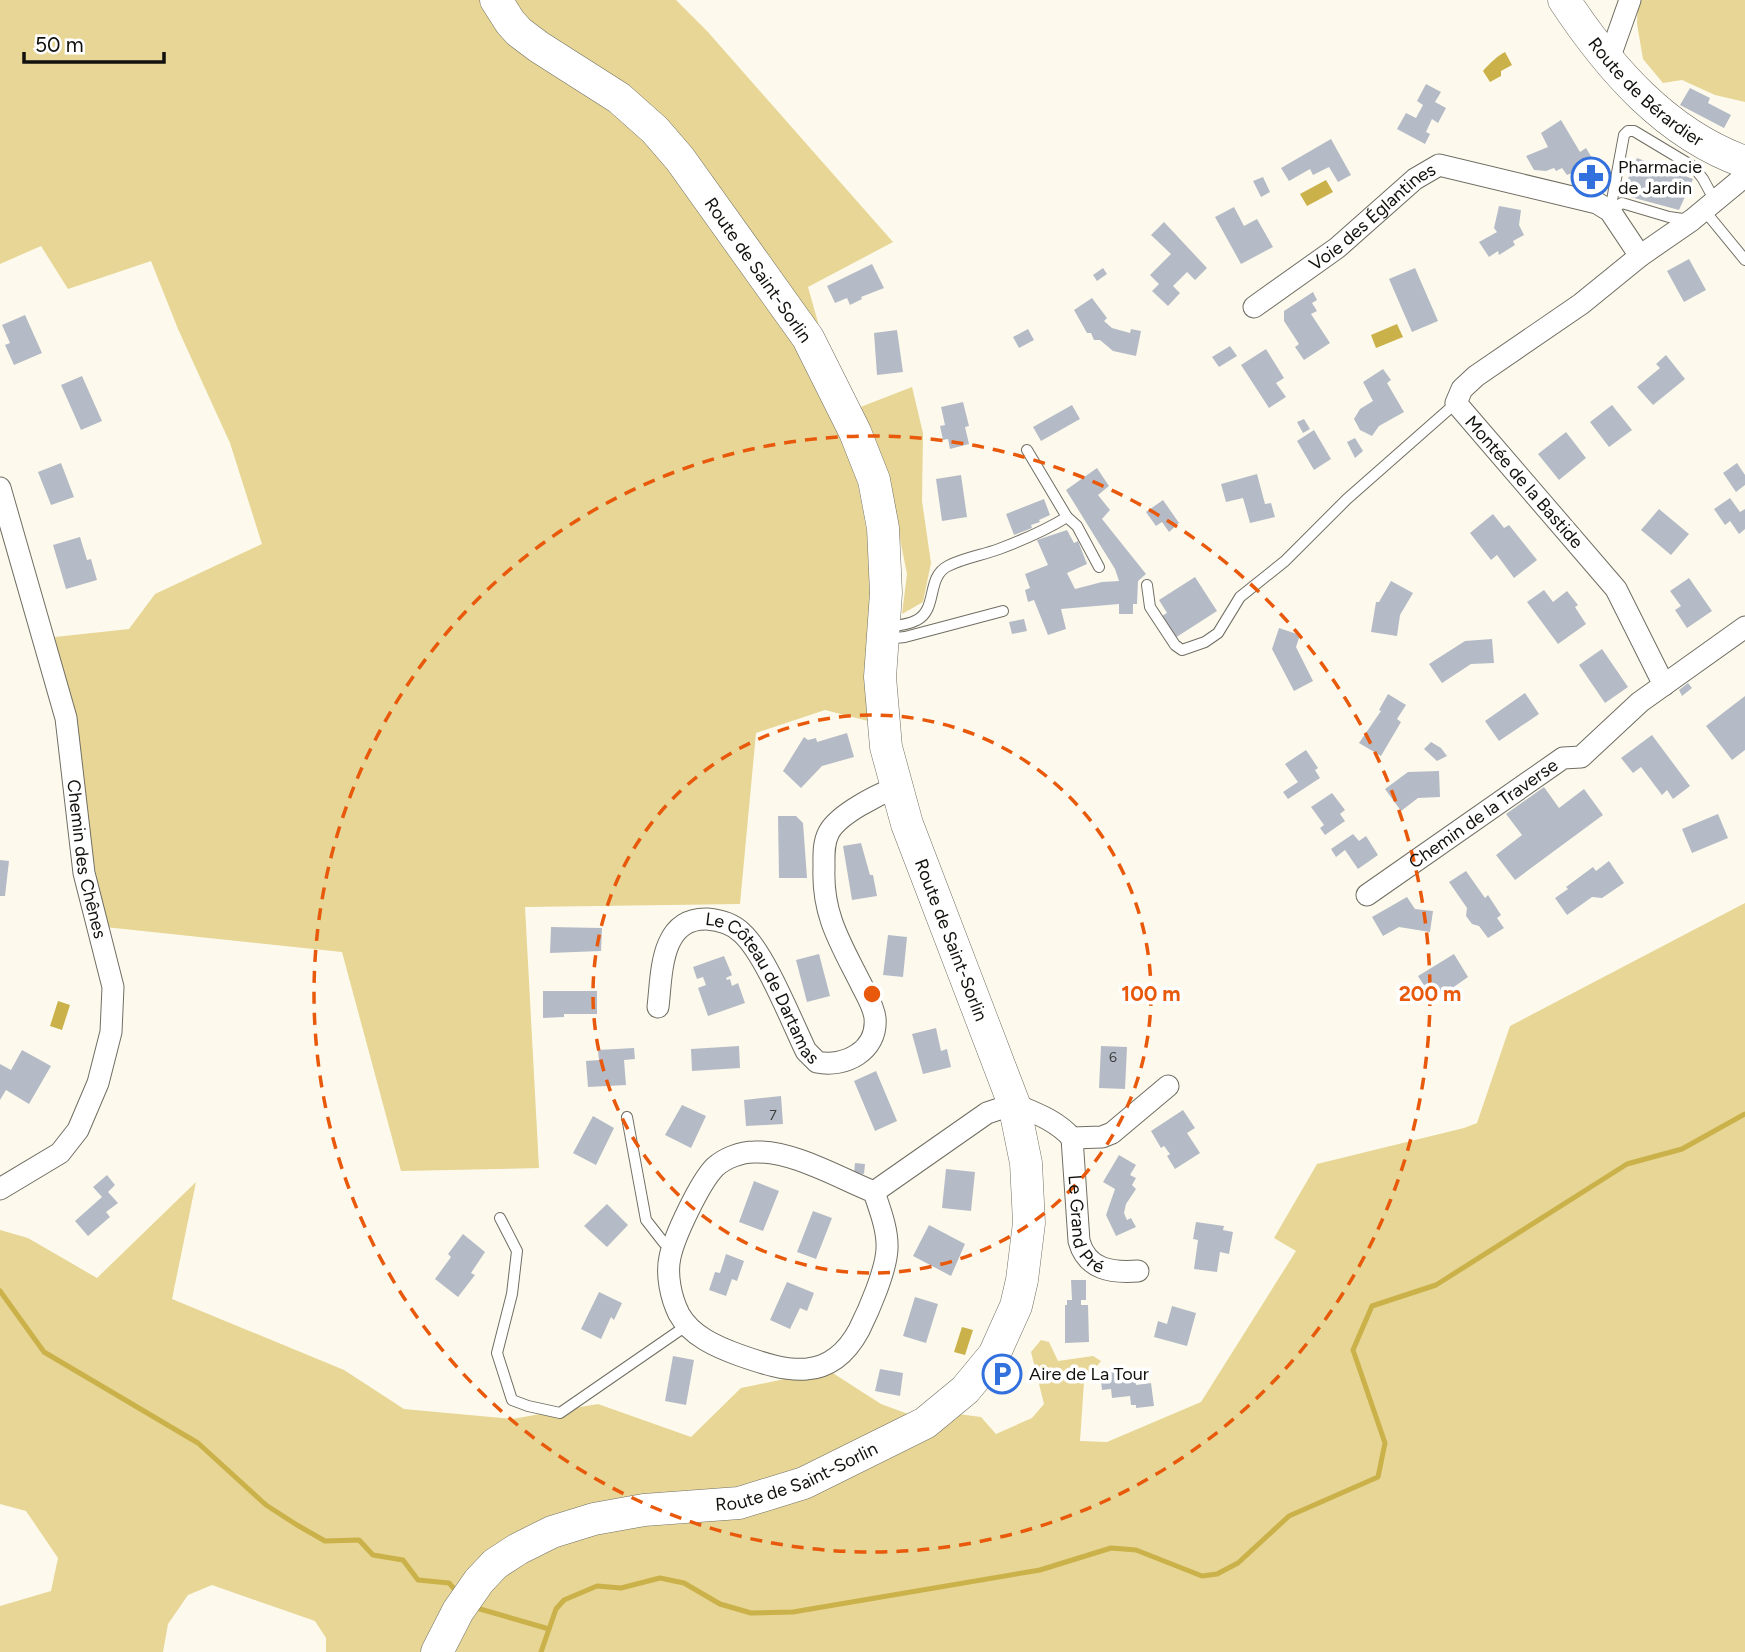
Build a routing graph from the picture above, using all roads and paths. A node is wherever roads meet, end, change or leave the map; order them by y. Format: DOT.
graph roads {
  1 [pos="496,0"];
  2 [pos="1564,0"];
  3 [pos="1630,0"];
  4 [pos="1608,62"];
  5 [pos="1745,162"];
  6 [pos="1745,176"];
  7 [pos="1703,210"];
  8 [pos="1611,211"];
  9 [pos="1640,256"];
  10 [pos="1745,260"];
  11 [pos="1254,306"];
  12 [pos="1457,403"];
  13 [pos="1027,450"];
  14 [pos="0,488"];
  15 [pos="1067,517"];
  16 [pos="1099,567"];
  17 [pos="1147,585"];
  18 [pos="1003,611"];
  19 [pos="1745,626"];
  20 [pos="883,634"];
  21 [pos="1664,685"];
  22 [pos="895,788"];
  23 [pos="1367,895"];
  24 [pos="659,1007"];
  25 [pos="1168,1086"];
  26 [pos="1014,1104"];
  27 [pos="627,1118"];
  28 [pos="1072,1138"];
  29 [pos="0,1189"];
  30 [pos="874,1192"];
  31 [pos="500,1218"];
  32 [pos="674,1246"];
  33 [pos="1138,1271"];
  34 [pos="686,1326"];
  35 [pos="437,1652"];
  1 -- 20 [label="street, Route de Saint-Sorlin"];
  2 -- 4 [label="street, Route de Bérardier"];
  3 -- 4 [label="street"];
  4 -- 5 [label="street, Route de Bérardier"];
  6 -- 7 [label="street, Montée de la Bastide"];
  7 -- 8 [label="lane"];
  7 -- 8 [label="lane"];
  7 -- 9 [label="street, Montée de la Bastide"];
  7 -- 10 [label="lane"];
  8 -- 9 [label="street"];
  8 -- 11 [label="street, Voie des Églantines"];
  9 -- 12 [label="street, Montée de la Bastide"];
  12 -- 17 [label="lane"];
  12 -- 21 [label="street, Montée de la Bastide"];
  13 -- 15 [label="lane"];
  14 -- 29 [label="street, Chemin des Chênes"];
  15 -- 16 [label="lane"];
  15 -- 20 [label="lane"];
  18 -- 20 [label="lane"];
  19 -- 21 [label="street"];
  20 -- 22 [label="street, Route de Saint-Sorlin"];
  21 -- 23 [label="street, Chemin de la Traverse"];
  22 -- 24 [label="street, Le Côteau de Dartamas"];
  22 -- 26 [label="street, Route de Saint-Sorlin"];
  25 -- 28 [label="street"];
  26 -- 28 [label="street"];
  26 -- 30 [label="street"];
  26 -- 35 [label="street, Route de Saint-Sorlin"];
  27 -- 32 [label="lane"];
  28 -- 33 [label="street, Le Grand Pré"];
  30 -- 32 [label="street"];
  30 -- 34 [label="street"];
  31 -- 34 [label="lane"];
  32 -- 34 [label="street"];
}
